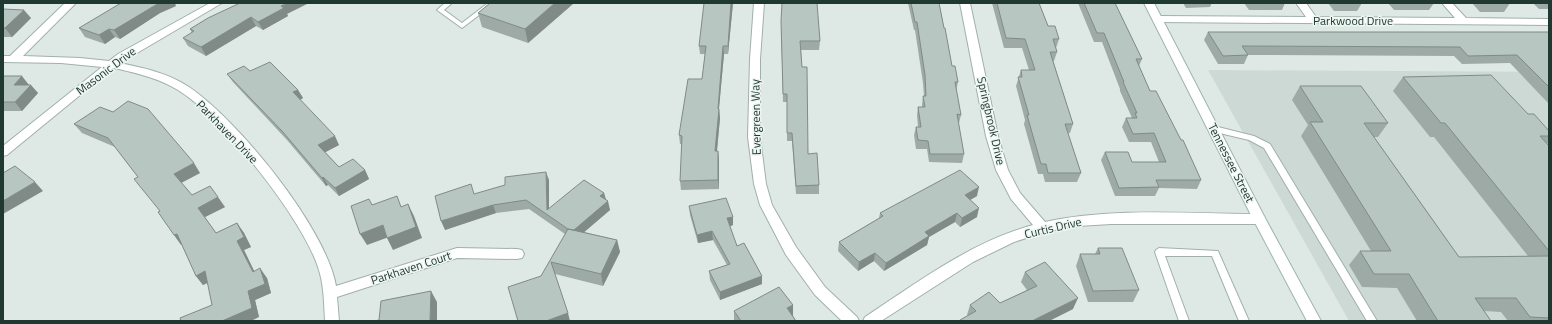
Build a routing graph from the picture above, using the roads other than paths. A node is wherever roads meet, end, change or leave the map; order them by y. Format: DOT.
graph roads {
  1 [pos="71,3"];
  2 [pos="217,3"];
  3 [pos="449,3"];
  4 [pos="492,3"];
  5 [pos="759,3"];
  6 [pos="965,3"];
  7 [pos="1149,3"];
  8 [pos="1301,3"];
  9 [pos="1447,3"];
  10 [pos="1157,19"];
  11 [pos="1313,20"];
  12 [pos="1463,21"];
  13 [pos="1549,22"];
  14 [pos="8,59"];
  15 [pos="110,65"];
  16 [pos="1214,129"];
  17 [pos="3,152"];
  18 [pos="1260,219"];
  19 [pos="1043,228"];
  20 [pos="517,254"];
  21 [pos="330,294"];
  22 [pos="332,321"];
  23 [pos="852,321"];
  24 [pos="870,321"];
  25 [pos="1184,321"];
  26 [pos="1244,321"];
  27 [pos="1314,321"];
  28 [pos="1372,321"];
  1 -- 14 [label="street"];
  2 -- 15 [label="street, Masonic Drive"];
  3 -- 4 [label="lane"];
  5 -- 23 [label="street, Evergreen Way"];
  6 -- 19 [label="street, Springbrook Drive"];
  7 -- 10 [label="street, Tennessee Street"];
  8 -- 11 [label="street"];
  9 -- 12 [label="street"];
  10 -- 11 [label="street, Parkwood Drive"];
  10 -- 16 [label="street, Tennessee Street"];
  11 -- 12 [label="street, Parkwood Drive"];
  12 -- 13 [label="street, Parkwood Drive"];
  14 -- 15 [label="street, Parkhaven Drive"];
  15 -- 17 [label="street, Masonic Drive"];
  15 -- 21 [label="street, Parkhaven Drive"];
  16 -- 18 [label="street, Tennessee Street"];
  16 -- 28 [label="lane"];
  18 -- 19 [label="street, Curtis Drive"];
  18 -- 27 [label="street, Tennessee Street"];
  19 -- 24 [label="street, Curtis Drive"];
  20 -- 21 [label="street, Parkhaven Court"];
  21 -- 22 [label="street, Parkhaven Drive"];
  25 -- 26 [label="lane"];
}
